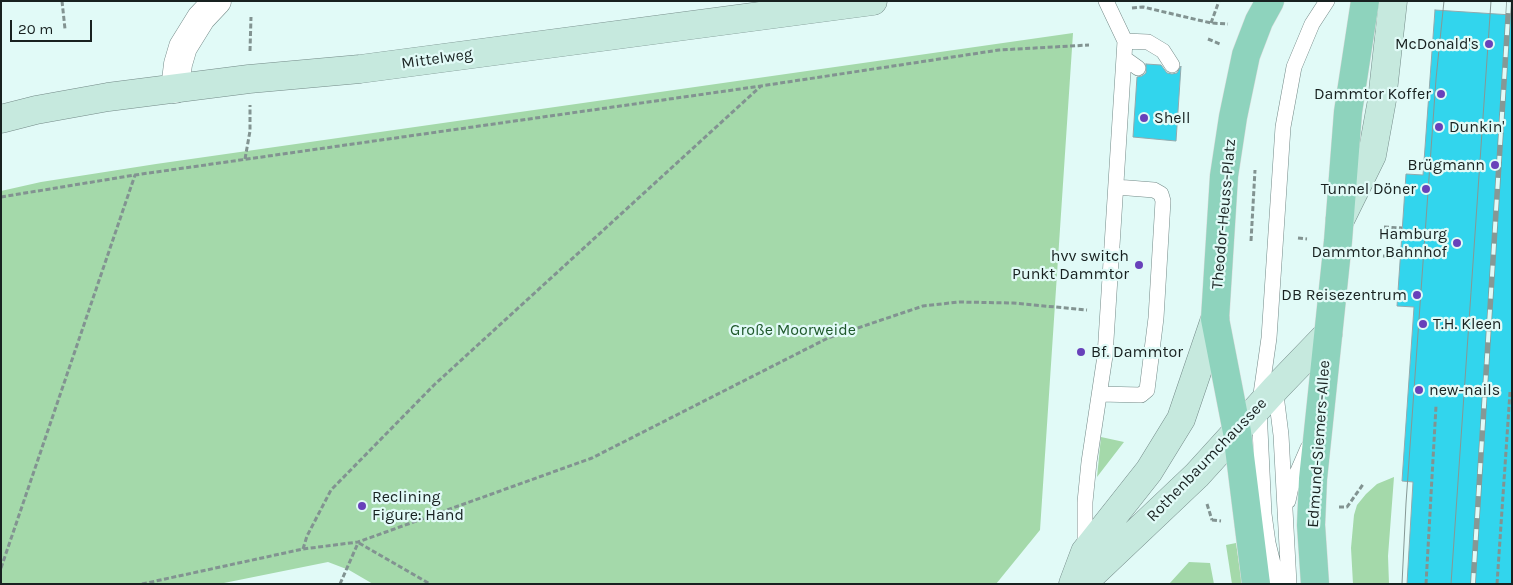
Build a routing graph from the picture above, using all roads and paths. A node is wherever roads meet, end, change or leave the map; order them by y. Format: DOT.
graph roads {
  1 [pos="62,1"];
  2 [pos="217,1"];
  3 [pos="873,1"];
  4 [pos="1220,1"];
  5 [pos="1270,1"];
  6 [pos="1327,1"];
  7 [pos="1365,1"];
  8 [pos="1393,1"];
  9 [pos="1107,5"];
  10 [pos="64,29"];
  11 [pos="1125,41"];
  12 [pos="1089,45"];
  13 [pos="1124,58"];
  14 [pos="1172,66"];
  15 [pos="1138,68"];
  16 [pos="761,86"];
  17 [pos="175,89"];
  18 [pos="1,118"];
  19 [pos="135,175"];
  20 [pos="1116,187"];
  21 [pos="1,197"];
  22 [pos="1339,221"];
  23 [pos="1384,227"];
  24 [pos="1402,228"];
  25 [pos="1383,256"];
  26 [pos="1400,258"];
  27 [pos="1071,309"];
  28 [pos="1215,319"];
  29 [pos="1328,334"];
  30 [pos="1269,338"];
  31 [pos="1510,392"];
  32 [pos="1100,394"];
  33 [pos="1267,398"];
  34 [pos="1436,406"];
  35 [pos="1319,424"];
  36 [pos="1237,432"];
  37 [pos="1364,483"];
  38 [pos="1335,508"];
  39 [pos="1285,512"];
  40 [pos="358,542"];
  41 [pos="303,549"];
  42 [pos="1085,552"];
  43 [pos="1,568"];
  44 [pos="1265,575"];
  45 [pos="142,584"];
  46 [pos="340,584"];
  47 [pos="430,584"];
  48 [pos="1072,584"];
  49 [pos="1082,584"];
  50 [pos="1278,584"];
  51 [pos="1289,584"];
  52 [pos="1315,584"];
  53 [pos="1426,584"];
  54 [pos="1497,584"];
  1 -- 10 [label="path"];
  2 -- 17 [label="street"];
  3 -- 17 [label="street, Mittelweg"];
  4 -- 9 [label="path"];
  5 -- 28 [label="main road, Theodor-Heuss-Platz"];
  6 -- 30 [label="lane"];
  7 -- 22 [label="main road"];
  8 -- 22 [label="street"];
  9 -- 11 [label="lane"];
  11 -- 13 [label="lane"];
  11 -- 14 [label="lane"];
  12 -- 16 [label="path"];
  13 -- 15 [label="lane"];
  13 -- 20 [label="lane"];
  16 -- 19 [label="path"];
  16 -- 41 [label="path"];
  17 -- 18 [label="street, Mittelweg"];
  19 -- 21 [label="path"];
  19 -- 43 [label="path"];
  20 -- 32 [label="lane"];
  20 -- 32 [label="lane"];
  22 -- 29 [label="main road"];
  23 -- 24 [label="path"];
  25 -- 26 [label="path"];
  27 -- 40 [label="path"];
  28 -- 36 [label="main road, Theodor-Heuss-Platz"];
  28 -- 42 [label="street, Rothenbaumchaussee"];
  29 -- 33 [label="street, Rothenbaumchaussee"];
  29 -- 35 [label="main road, Edmund-Siemers-Allee"];
  30 -- 33 [label="lane"];
  30 -- 33 [label="lane"];
  31 -- 54 [label="path"];
  32 -- 42 [label="lane"];
  33 -- 36 [label="street, Rothenbaumchaussee"];
  33 -- 39 [label="lane, Edmund-Siemers-Allee"];
  33 -- 44 [label="lane"];
  34 -- 53 [label="path"];
  35 -- 39 [label="lane"];
  35 -- 52 [label="main road, Edmund-Siemers-Allee"];
  36 -- 44 [label="main road"];
  36 -- 49 [label="street, Rothenbaumchaussee"];
  37 -- 38 [label="path"];
  39 -- 51 [label="lane, Edmund-Siemers-Allee"];
  40 -- 41 [label="path"];
  40 -- 46 [label="path"];
  40 -- 47 [label="path"];
  41 -- 45 [label="path"];
  42 -- 48 [label="street, Rothenbaumchaussee"];
  44 -- 50 [label="lane"];
}
